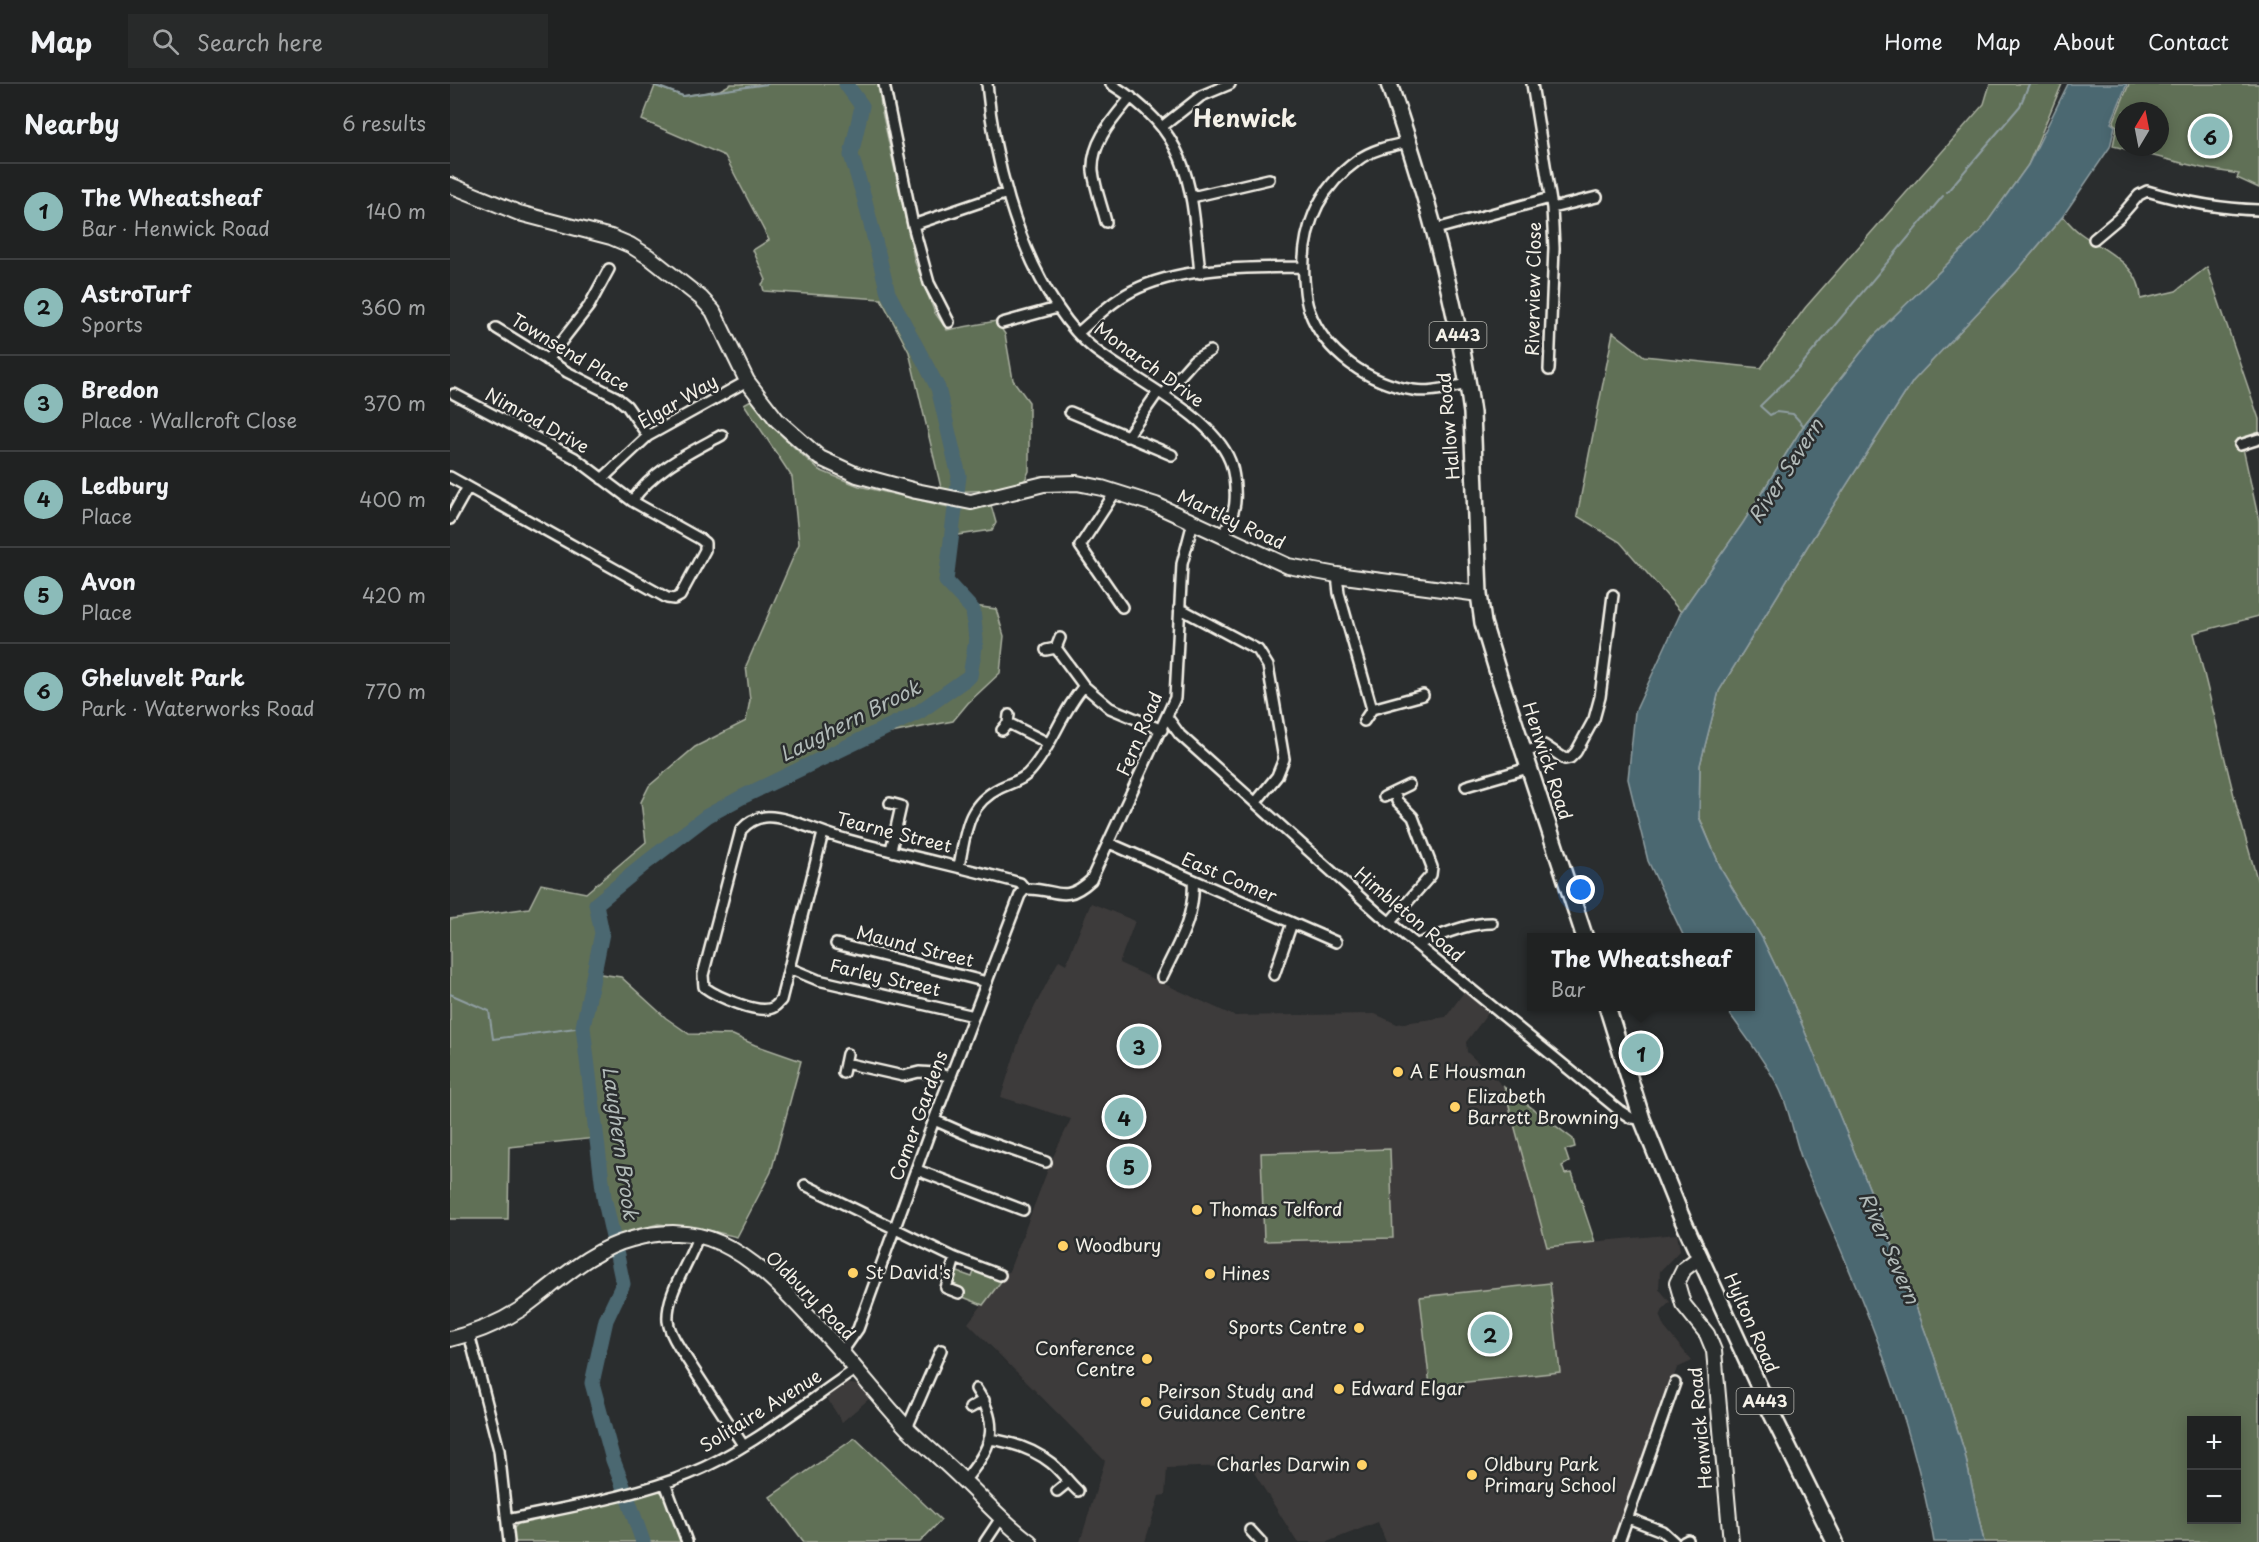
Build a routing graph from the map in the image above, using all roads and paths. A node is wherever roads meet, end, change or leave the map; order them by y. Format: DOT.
graph roads {
  1 [pos="884,84"];
  2 [pos="987,84"];
  3 [pos="1111,84"];
  4 [pos="1230,84"];
  5 [pos="1389,84"];
  6 [pos="1532,84"];
  7 [pos="1131,97"];
  8 [pos="1163,126"];
  9 [pos="1409,141"];
  10 [pos="1269,179"];
  11 [pos="454,189"];
  12 [pos="1006,193"];
  13 [pos="1192,197"];
  14 [pos="1598,197"];
  15 [pos="1550,198"];
  16 [pos="1552,208"];
  17 [pos="2259,210"];
  18 [pos="1106,222"];
  19 [pos="913,225"];
  20 [pos="1436,229"];
  21 [pos="2094,239"];
  22 [pos="1303,267"];
  23 [pos="609,269"];
  24 [pos="1200,273"];
  25 [pos="1058,308"];
  26 [pos="949,322"];
  27 [pos="1002,323"];
  28 [pos="496,328"];
  29 [pos="1078,333"];
  30 [pos="1209,351"];
  31 [pos="547,360"];
  32 [pos="1549,370"];
  33 [pos="747,381"];
  34 [pos="1468,384"];
  35 [pos="454,394"];
  36 [pos="1161,394"];
  37 [pos="1070,412"];
  38 [pos="722,435"];
  39 [pos="648,436"];
  40 [pos="1127,437"];
  41 [pos="2259,439"];
  42 [pos="2240,445"];
  43 [pos="1172,455"];
  44 [pos="450,477"];
  45 [pos="602,480"];
  46 [pos="468,487"];
  47 [pos="1116,491"];
  48 [pos="632,501"];
  49 [pos="450,519"];
  50 [pos="1193,522"];
  51 [pos="1224,536"];
  52 [pos="1337,575"];
  53 [pos="1123,590"];
  54 [pos="1479,594"];
  55 [pos="1613,594"];
  56 [pos="1115,597"];
  57 [pos="1122,607"];
  58 [pos="1179,608"];
  59 [pos="1054,645"];
  60 [pos="1084,686"];
  61 [pos="1424,694"];
  62 [pos="1372,709"];
  63 [pos="1167,717"];
  64 [pos="1364,721"];
  65 [pos="1006,723"];
  66 [pos="1162,730"];
  67 [pos="1048,744"];
  68 [pos="1523,753"];
  69 [pos="1528,768"];
  70 [pos="1409,785"];
  71 [pos="1466,786"];
  72 [pos="1395,793"];
  73 [pos="1384,797"];
  74 [pos="1256,801"];
  75 [pos="890,803"];
  76 [pos="823,833"];
  77 [pos="1109,843"];
  78 [pos="891,850"];
  79 [pos="959,866"];
  80 [pos="1193,880"];
  81 [pos="1025,889"];
  82 [pos="1390,922"];
  83 [pos="1292,923"];
  84 [pos="1492,923"];
  85 [pos="1583,933"];
  86 [pos="1336,942"];
  87 [pos="836,944"];
  88 [pos="1416,944"];
  89 [pos="789,968"];
  90 [pos="1274,975"];
  91 [pos="1162,977"];
  92 [pos="987,982"];
  93 [pos="1609,1011"];
  94 [pos="974,1016"];
  95 [pos="843,1073"];
  96 [pos="951,1077"];
  97 [pos="1642,1119"];
  98 [pos="934,1120"];
  99 [pos="1046,1162"];
  100 [pos="917,1170"];
  101 [pos="805,1185"];
  102 [pos="1023,1210"];
  103 [pos="894,1228"];
  104 [pos="698,1236"];
  105 [pos="1700,1257"];
  106 [pos="955,1258"];
  107 [pos="1000,1275"];
  108 [pos="959,1293"];
  109 [pos="469,1334"];
  110 [pos="450,1339"];
  111 [pos="941,1350"];
  112 [pos="842,1352"];
  113 [pos="856,1369"];
  114 [pos="1675,1383"];
  115 [pos="976,1389"];
  116 [pos="984,1400"];
  117 [pos="970,1408"];
  118 [pos="907,1428"];
  119 [pos="989,1439"];
  120 [pos="743,1445"];
  121 [pos="964,1481"];
  122 [pos="1068,1482"];
  123 [pos="665,1483"];
  124 [pos="1058,1491"];
  125 [pos="1078,1491"];
  126 [pos="1001,1518"];
  127 [pos="1628,1518"];
  128 [pos="507,1520"];
  129 [pos="1250,1530"];
  130 [pos="509,1542"];
  131 [pos="687,1542"];
  132 [pos="985,1542"];
  133 [pos="1030,1542"];
  134 [pos="1261,1542"];
  135 [pos="1619,1542"];
  136 [pos="1674,1542"];
  137 [pos="1731,1542"];
  138 [pos="1835,1542"];
  1 -- 19 [label="street"];
  2 -- 12 [label="street, Monarch Drive"];
  3 -- 7 [label="street"];
  4 -- 8 [label="street"];
  5 -- 9 [label="main road, Hallow Road / A443"];
  6 -- 15 [label="street, Riverview Close"];
  7 -- 8 [label="street"];
  7 -- 18 [label="street"];
  8 -- 13 [label="street"];
  9 -- 20 [label="main road, Hallow Road / A443"];
  9 -- 22 [label="street"];
  10 -- 13 [label="street"];
  11 -- 33 [label="main road"];
  12 -- 19 [label="street"];
  12 -- 25 [label="street, Monarch Drive"];
  13 -- 24 [label="street"];
  14 -- 16 [label="street, Riverview Close"];
  15 -- 16 [label="street, Riverview Close"];
  15 -- 20 [label="street"];
  16 -- 32 [label="street, Riverview Close"];
  17 -- 21 [label="street"];
  19 -- 26 [label="street"];
  20 -- 34 [label="main road, Hallow Road / A443"];
  22 -- 24 [label="street"];
  22 -- 34 [label="street"];
  23 -- 31 [label="street"];
  24 -- 29 [label="street"];
  25 -- 27 [label="street"];
  25 -- 29 [label="street, Monarch Drive"];
  28 -- 31 [label="street, Townsend Place"];
  29 -- 36 [label="street, Monarch Drive"];
  30 -- 36 [label="street"];
  31 -- 39 [label="street, Townsend Place"];
  33 -- 39 [label="street, Elgar Way"];
  33 -- 47 [label="main road, Martley Road"];
  34 -- 54 [label="main road, Hallow Road / A443"];
  35 -- 45 [label="street, Nimrod Drive"];
  36 -- 40 [label="street"];
  36 -- 51 [label="street, Monarch Drive"];
  37 -- 40 [label="street"];
  38 -- 48 [label="street"];
  39 -- 45 [label="street, Elgar Way"];
  40 -- 43 [label="street"];
  41 -- 42 [label="street"];
  44 -- 46 [label="street"];
  45 -- 48 [label="street, Nimrod Drive"];
  46 -- 48 [label="street, Nimrod Drive"];
  46 -- 49 [label="street"];
  47 -- 50 [label="main road, Martley Road"];
  47 -- 56 [label="street"];
  50 -- 51 [label="main road, Martley Road"];
  50 -- 58 [label="street, Fern Road"];
  51 -- 52 [label="main road, Martley Road"];
  52 -- 54 [label="main road, Martley Road"];
  52 -- 62 [label="street"];
  53 -- 56 [label="street"];
  54 -- 68 [label="main road, Henwick Road / A443"];
  55 -- 68 [label="street"];
  56 -- 57 [label="street"];
  58 -- 63 [label="street, Fern Road"];
  58 -- 74 [label="street"];
  59 -- 60 [label="street"];
  60 -- 66 [label="street"];
  60 -- 67 [label="street"];
  61 -- 62 [label="street"];
  62 -- 64 [label="street"];
  63 -- 66 [label="street, Fern Road"];
  63 -- 74 [label="street, Himbleton Road"];
  65 -- 67 [label="street"];
  66 -- 77 [label="street, Fern Road"];
  67 -- 79 [label="street"];
  68 -- 69 [label="main road, Henwick Road / A443"];
  69 -- 71 [label="street"];
  69 -- 85 [label="main road, Henwick Road / A443"];
  70 -- 72 [label="street"];
  72 -- 73 [label="street"];
  72 -- 82 [label="street"];
  74 -- 82 [label="street, Himbleton Road"];
  75 -- 78 [label="street"];
  76 -- 78 [label="street, Tearne Street"];
  76 -- 89 [label="street"];
  76 -- 89 [label="street, Tearne Street"];
  77 -- 80 [label="street, East Comer"];
  77 -- 81 [label="street, Fern Road"];
  78 -- 79 [label="street, Tearne Street"];
  79 -- 81 [label="street, Tearne Street"];
  80 -- 83 [label="street, East Comer"];
  80 -- 91 [label="street"];
  81 -- 92 [label="street, Comer Gardens"];
  82 -- 88 [label="street, Himbleton Road"];
  83 -- 86 [label="street, East Comer"];
  83 -- 90 [label="street"];
  84 -- 88 [label="street"];
  87 -- 92 [label="street, Maund Street"];
  88 -- 97 [label="street, Himbleton Road"];
  89 -- 94 [label="street, Farley Street"];
  92 -- 94 [label="street, Comer Gardens"];
  93 -- 97 [label="main road, A443"];
  94 -- 96 [label="street, Comer Gardens"];
  95 -- 96 [label="street"];
  96 -- 98 [label="street, Comer Gardens"];
  97 -- 105 [label="main road, Hylton Road / A443"];
  98 -- 99 [label="street"];
  98 -- 100 [label="street, Comer Gardens"];
  100 -- 102 [label="street"];
  100 -- 103 [label="street, Comer Gardens"];
  101 -- 103 [label="street"];
  103 -- 106 [label="street"];
  103 -- 112 [label="street, Comer Gardens"];
  104 -- 109 [label="main road, Oldbury Road"];
  104 -- 112 [label="main road, Oldbury Road"];
  104 -- 120 [label="street"];
  105 -- 137 [label="main road, Henwick Road"];
  105 -- 138 [label="main road, Hylton Road / A443"];
  106 -- 107 [label="street"];
  106 -- 108 [label="street"];
  109 -- 110 [label="main road, Oldbury Road"];
  109 -- 128 [label="street"];
  111 -- 118 [label="street"];
  112 -- 113 [label="main road, Oldbury Road"];
  113 -- 118 [label="main road, Oldbury Road"];
  113 -- 120 [label="street, Solitaire Avenue"];
  114 -- 127 [label="street"];
  115 -- 116 [label="street"];
  116 -- 117 [label="street"];
  116 -- 119 [label="street"];
  118 -- 121 [label="main road, Oldbury Road"];
  119 -- 121 [label="street"];
  119 -- 122 [label="street"];
  120 -- 123 [label="street, Solitaire Avenue"];
  121 -- 126 [label="main road, Oldbury Road"];
  122 -- 124 [label="street"];
  122 -- 125 [label="street"];
  123 -- 128 [label="street, Solitaire Avenue"];
  123 -- 131 [label="street"];
  126 -- 132 [label="street"];
  126 -- 133 [label="main road, Oldbury Road"];
  127 -- 135 [label="street"];
  127 -- 136 [label="street"];
  128 -- 130 [label="street"];
  129 -- 134 [label="street"];
}
